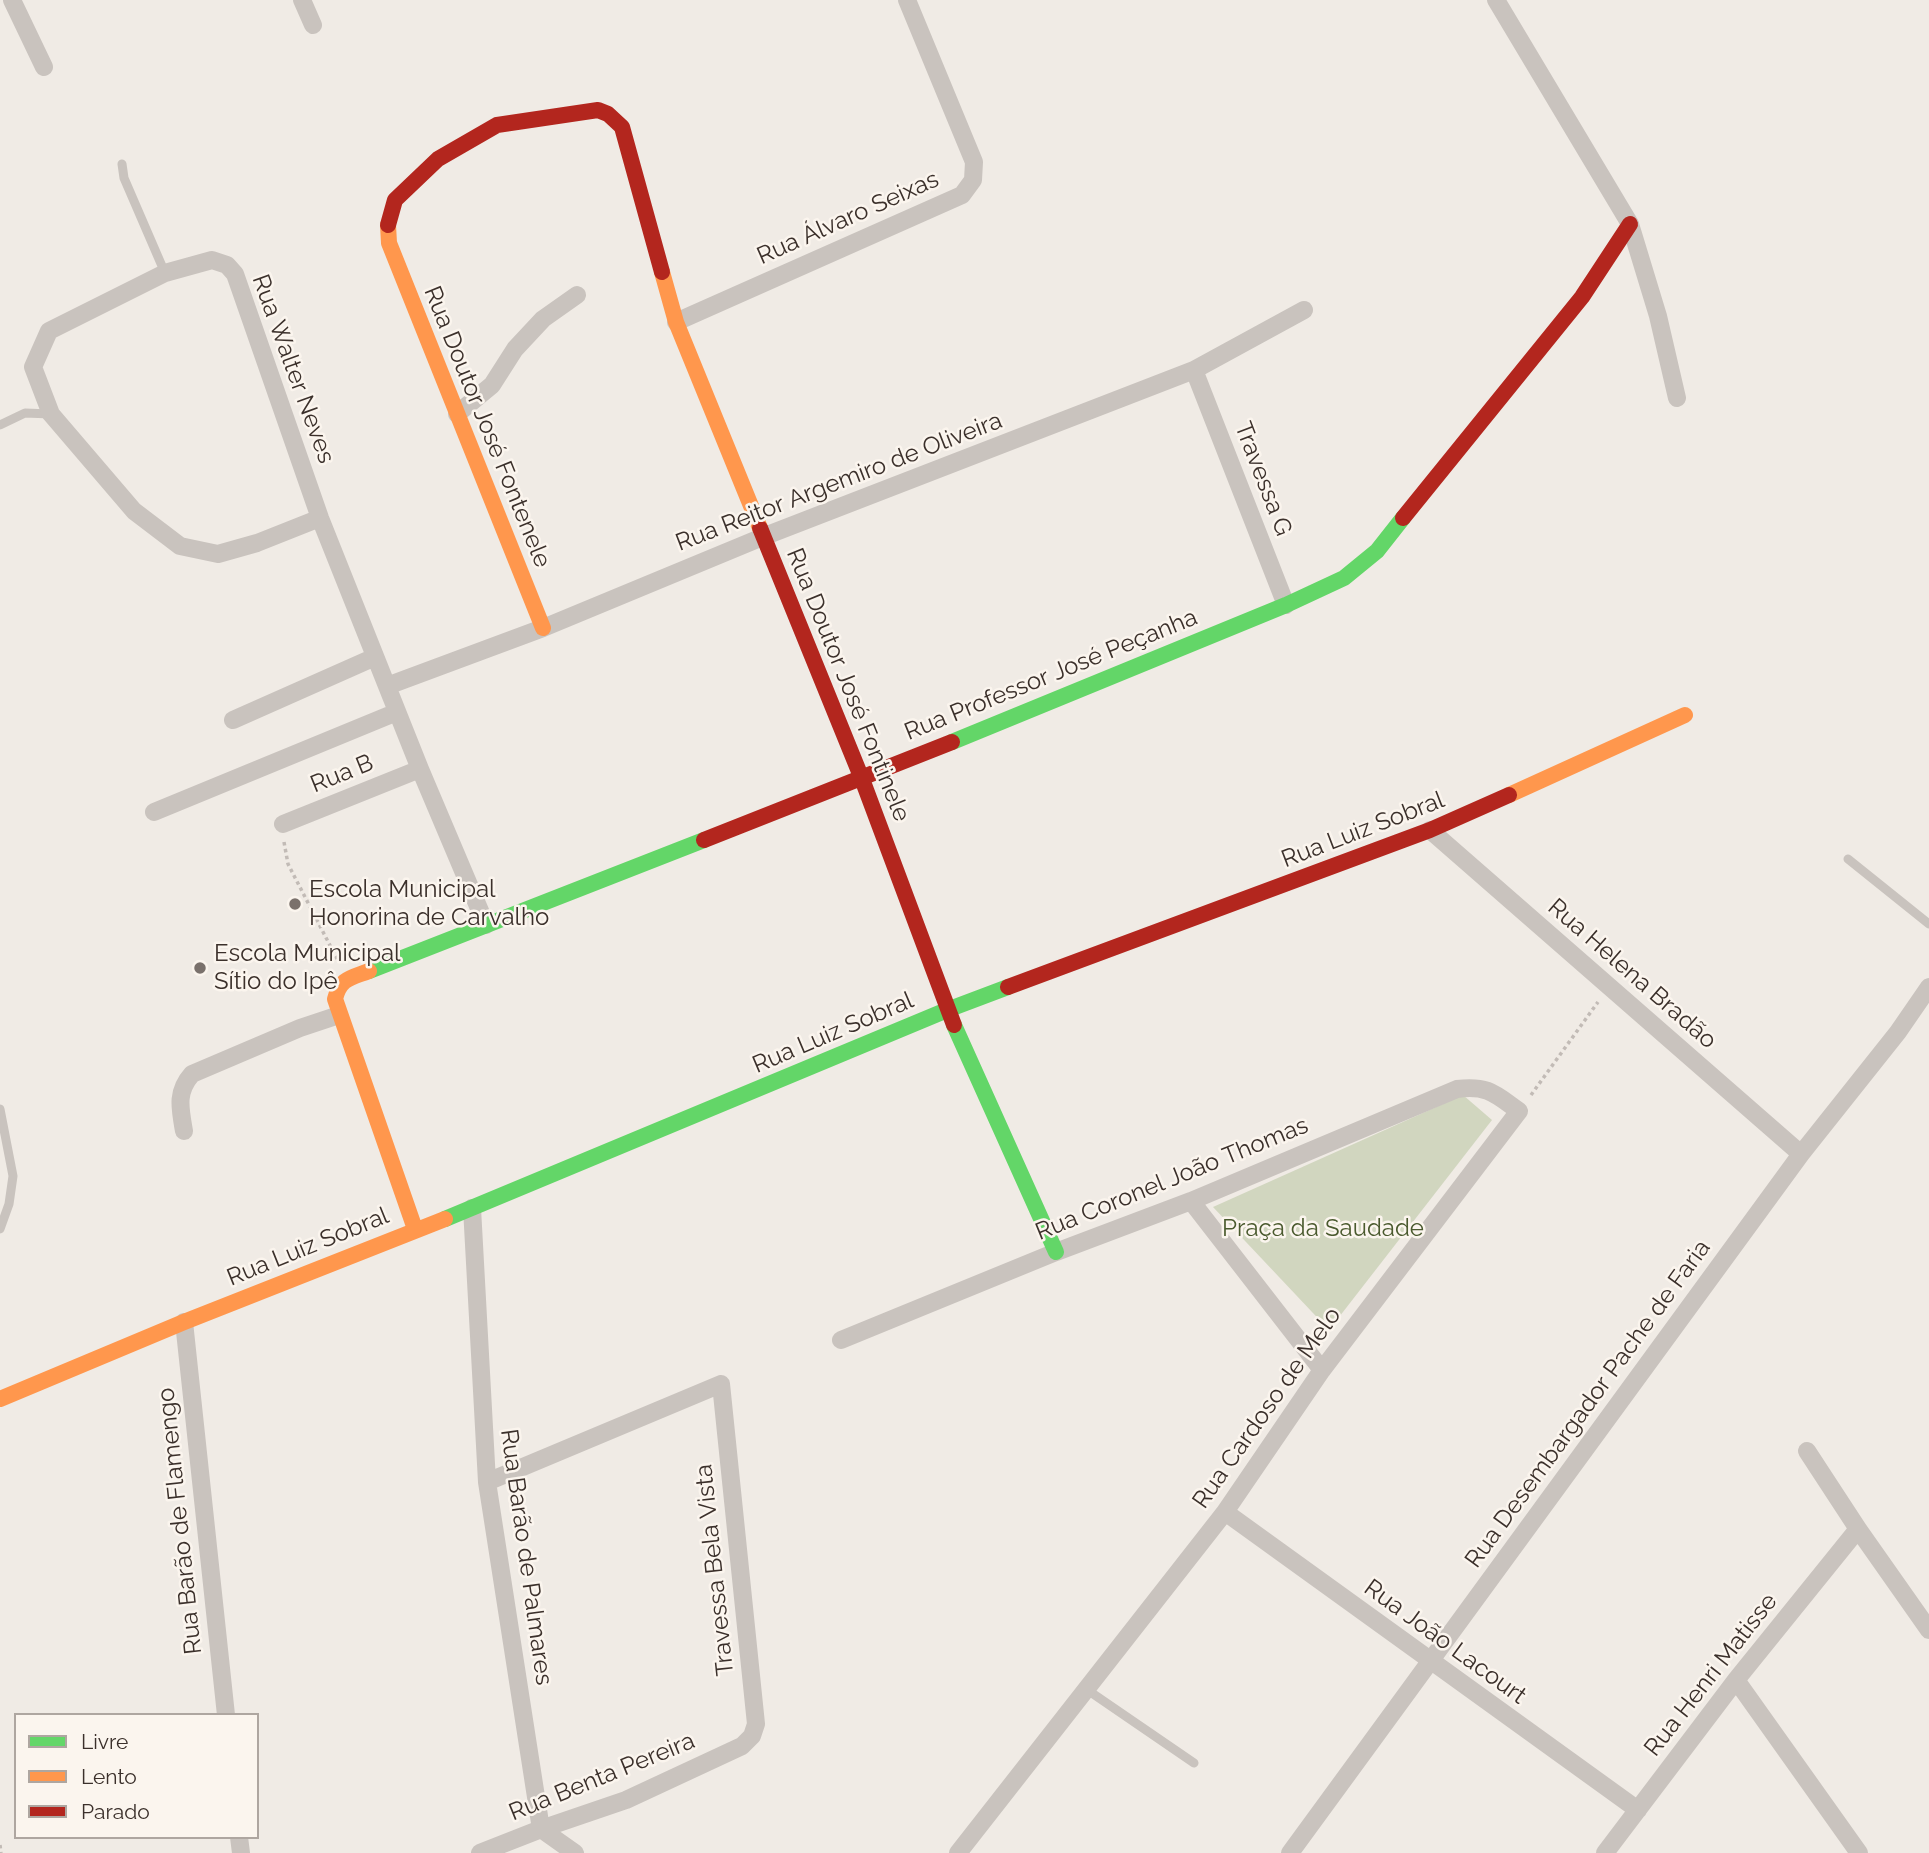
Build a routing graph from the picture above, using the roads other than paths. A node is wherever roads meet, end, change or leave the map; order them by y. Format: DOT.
graph roads {
  1 [pos="12,0"];
  2 [pos="302,0"];
  3 [pos="907,0"];
  4 [pos="1496,0"];
  5 [pos="313,24"];
  6 [pos="44,67"];
  7 [pos="122,164"];
  8 [pos="1630,224"];
  9 [pos="389,243"];
  10 [pos="166,273"];
  11 [pos="577,295"];
  12 [pos="1304,310"];
  13 [pos="676,322"];
  14 [pos="1194,370"];
  15 [pos="1677,398"];
  16 [pos="51,414"];
  17 [pos="457,414"];
  18 [pos="0,425"];
  19 [pos="320,518"];
  20 [pos="765,536"];
  21 [pos="1286,605"];
  22 [pos="543,628"];
  23 [pos="375,657"];
  24 [pos="387,686"];
  25 [pos="397,712"];
  26 [pos="1685,715"];
  27 [pos="233,720"];
  28 [pos="420,769"];
  29 [pos="862,779"];
  30 [pos="153,812"];
  31 [pos="283,824"];
  32 [pos="1430,830"];
  33 [pos="1848,859"];
  34 [pos="1929,924"];
  35 [pos="486,925"];
  36 [pos="1929,987"];
  37 [pos="947,1010"];
  38 [pos="339,1015"];
  39 [pos="0,1109"];
  40 [pos="1519,1111"];
  41 [pos="184,1131"];
  42 [pos="1801,1154"];
  43 [pos="1191,1201"];
  44 [pos="471,1208"];
  45 [pos="415,1228"];
  46 [pos="0,1230"];
  47 [pos="1056,1252"];
  48 [pos="184,1322"];
  49 [pos="841,1340"];
  50 [pos="1322,1370"];
  51 [pos="0,1399"];
  52 [pos="1807,1451"];
  53 [pos="487,1482"];
  54 [pos="1225,1512"];
  55 [pos="1858,1529"];
  56 [pos="1929,1630"];
  57 [pos="1430,1661"];
  58 [pos="1736,1680"];
  59 [pos="1086,1689"];
  60 [pos="226,1713"];
  61 [pos="742,1746"];
  62 [pos="1194,1763"];
  63 [pos="1638,1810"];
  64 [pos="541,1829"];
  65 [pos="480,1853"];
  66 [pos="575,1853"];
  67 [pos="958,1853"];
  68 [pos="1290,1853"];
  69 [pos="1605,1853"];
  70 [pos="1859,1853"];
  1 -- 6 [label="street"];
  2 -- 5 [label="street"];
  3 -- 13 [label="street, Rua Álvaro Seixas"];
  4 -- 8 [label="street"];
  7 -- 10 [label="lane"];
  8 -- 15 [label="street"];
  8 -- 21 [label="street, Rua Professor José Peçanha"];
  9 -- 13 [label="street, Rua Doutor José Fontinele"];
  9 -- 17 [label="street, Rua Doutor José Fontenele"];
  10 -- 16 [label="street, Rua Walter Neves"];
  10 -- 19 [label="street, Rua Walter Neves"];
  11 -- 17 [label="street"];
  12 -- 14 [label="street, Rua Reitor Argemiro de Oliveira"];
  13 -- 20 [label="street, Rua Doutor José Fontinele"];
  14 -- 20 [label="street, Rua Reitor Argemiro de Oliveira"];
  14 -- 21 [label="street, Travessa G"];
  16 -- 18 [label="lane"];
  16 -- 19 [label="street, Rua Walter Neves"];
  17 -- 22 [label="street, Rua Doutor José Fontenele"];
  19 -- 23 [label="street, Rua Walter Neves"];
  20 -- 22 [label="street, Rua Reitor Argemiro de Oliveira"];
  20 -- 29 [label="street, Rua Doutor José Fontinele"];
  21 -- 29 [label="street, Rua Professor José Peçanha"];
  22 -- 24 [label="street, Rua Reitor Argemiro de Oliveira"];
  23 -- 24 [label="street, Rua Walter Neves"];
  23 -- 27 [label="street"];
  24 -- 25 [label="street, Rua Walter Neves"];
  25 -- 28 [label="street, Rua Walter Neves"];
  25 -- 30 [label="street"];
  26 -- 32 [label="street, Rua Luiz Sobral"];
  28 -- 31 [label="street, Rua B"];
  28 -- 35 [label="street, Rua Walter Neves"];
  29 -- 35 [label="street, Rua Professor José Peçanha"];
  29 -- 37 [label="street, Rua Doutor José Fontinele"];
  32 -- 37 [label="street, Rua Luiz Sobral"];
  32 -- 42 [label="street, Rua Helena Bradão"];
  33 -- 34 [label="lane"];
  35 -- 38 [label="street, Rua Professor José Peçanha"];
  36 -- 42 [label="street, Rua Desembargador Pache de Faria"];
  37 -- 44 [label="street, Rua Luiz Sobral"];
  37 -- 47 [label="street, Rua Doutor José Fontinele"];
  38 -- 41 [label="street"];
  38 -- 45 [label="street"];
  39 -- 46 [label="lane"];
  40 -- 43 [label="street, Rua Coronel João Thomas"];
  40 -- 50 [label="street, Rua Cardoso de Melo"];
  42 -- 57 [label="street, Rua Desembargador Pache de Faria"];
  43 -- 47 [label="street, Rua Coronel João Thomas"];
  43 -- 50 [label="street"];
  44 -- 45 [label="street, Rua Luiz Sobral"];
  44 -- 53 [label="street, Rua Barão de Palmares"];
  45 -- 48 [label="street, Rua Luiz Sobral"];
  47 -- 49 [label="street, Rua Coronel João Thomas"];
  48 -- 51 [label="street, Rua Luiz Sobral"];
  48 -- 60 [label="street, Rua Barão de Flamengo"];
  50 -- 54 [label="street, Rua Cardoso de Melo"];
  52 -- 55 [label="street"];
  53 -- 61 [label="street, Travessa Bela Vista"];
  53 -- 64 [label="street, Rua Barão de Palmares"];
  54 -- 57 [label="street, Rua João Lacourt"];
  54 -- 59 [label="street, Rua Cardoso de Melo"];
  55 -- 56 [label="street"];
  55 -- 58 [label="street, Rua Henri Matisse"];
  57 -- 63 [label="street, Rua João Lacourt"];
  57 -- 68 [label="street, Rua Desembargador Pache de Faria"];
  58 -- 63 [label="street, Rua Henri Matisse"];
  58 -- 70 [label="street"];
  59 -- 62 [label="lane"];
  59 -- 67 [label="street, Rua Cardoso de Melo"];
  61 -- 64 [label="street, Rua Benta Pereira"];
  63 -- 69 [label="street, Rua Henri Matisse"];
  64 -- 65 [label="street, Rua Benta Pereira"];
  64 -- 66 [label="street"];
}
